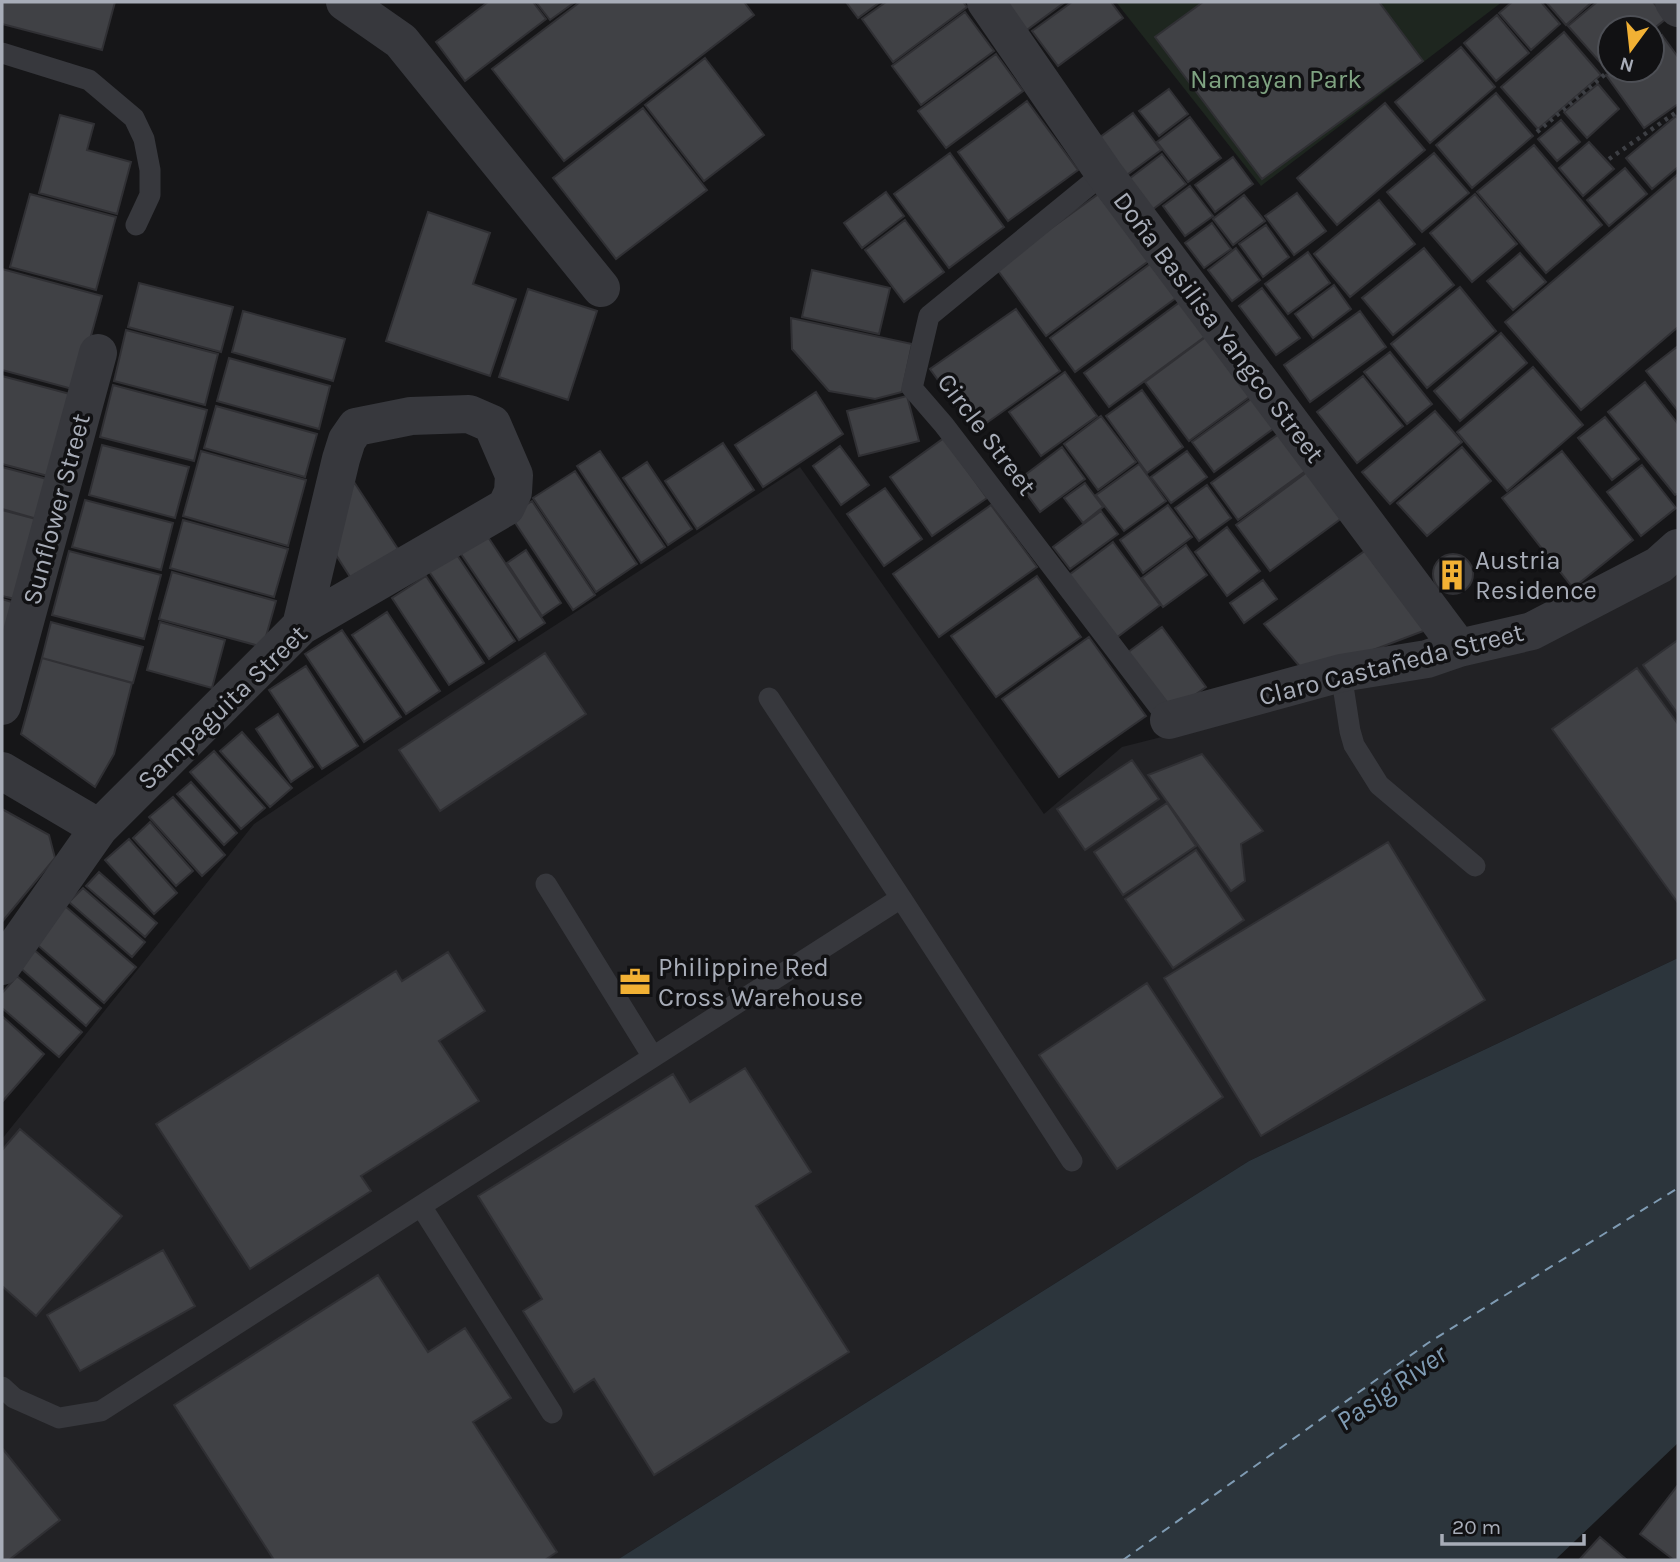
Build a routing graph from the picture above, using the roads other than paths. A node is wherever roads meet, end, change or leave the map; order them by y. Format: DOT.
graph roads {
  1 [pos="345,2"];
  2 [pos="986,2"];
  3 [pos="1674,2"];
  4 [pos="1678,8"];
  5 [pos="2,53"];
  6 [pos="1104,173"];
  7 [pos="136,225"];
  8 [pos="601,288"];
  9 [pos="98,353"];
  10 [pos="1678,548"];
  11 [pos="301,626"];
  12 [pos="1459,648"];
  13 [pos="1341,673"];
  14 [pos="769,698"];
  15 [pos="2,706"];
  16 [pos="1169,720"];
  17 [pos="2,771"];
  18 [pos="99,828"];
  19 [pos="1475,866"];
  20 [pos="546,884"];
  21 [pos="901,898"];
  22 [pos="2,966"];
  23 [pos="653,1057"];
  24 [pos="1072,1161"];
  25 [pos="421,1206"];
  26 [pos="2,1387"];
  27 [pos="552,1413"];
  1 -- 8 [label="street"];
  2 -- 6 [label="street, Doña Basilisa Yangco Street"];
  3 -- 4 [label="street"];
  5 -- 7 [label="lane"];
  6 -- 12 [label="street, Doña Basilisa Yangco Street"];
  6 -- 16 [label="lane, Circle Street"];
  9 -- 15 [label="street, Sunflower Street"];
  10 -- 12 [label="street, Claro Castañeda Street"];
  11 -- 11 [label="street, Sampaguita Street"];
  11 -- 18 [label="street, Sampaguita Street"];
  12 -- 13 [label="street, Claro Castañeda Street"];
  13 -- 16 [label="street, Claro Castañeda Street"];
  13 -- 19 [label="lane"];
  14 -- 21 [label="lane"];
  17 -- 18 [label="street"];
  18 -- 22 [label="street, Sampaguita Street"];
  20 -- 23 [label="lane"];
  21 -- 23 [label="lane"];
  21 -- 24 [label="lane"];
  23 -- 25 [label="lane"];
  25 -- 26 [label="lane"];
  25 -- 27 [label="lane"];
}
